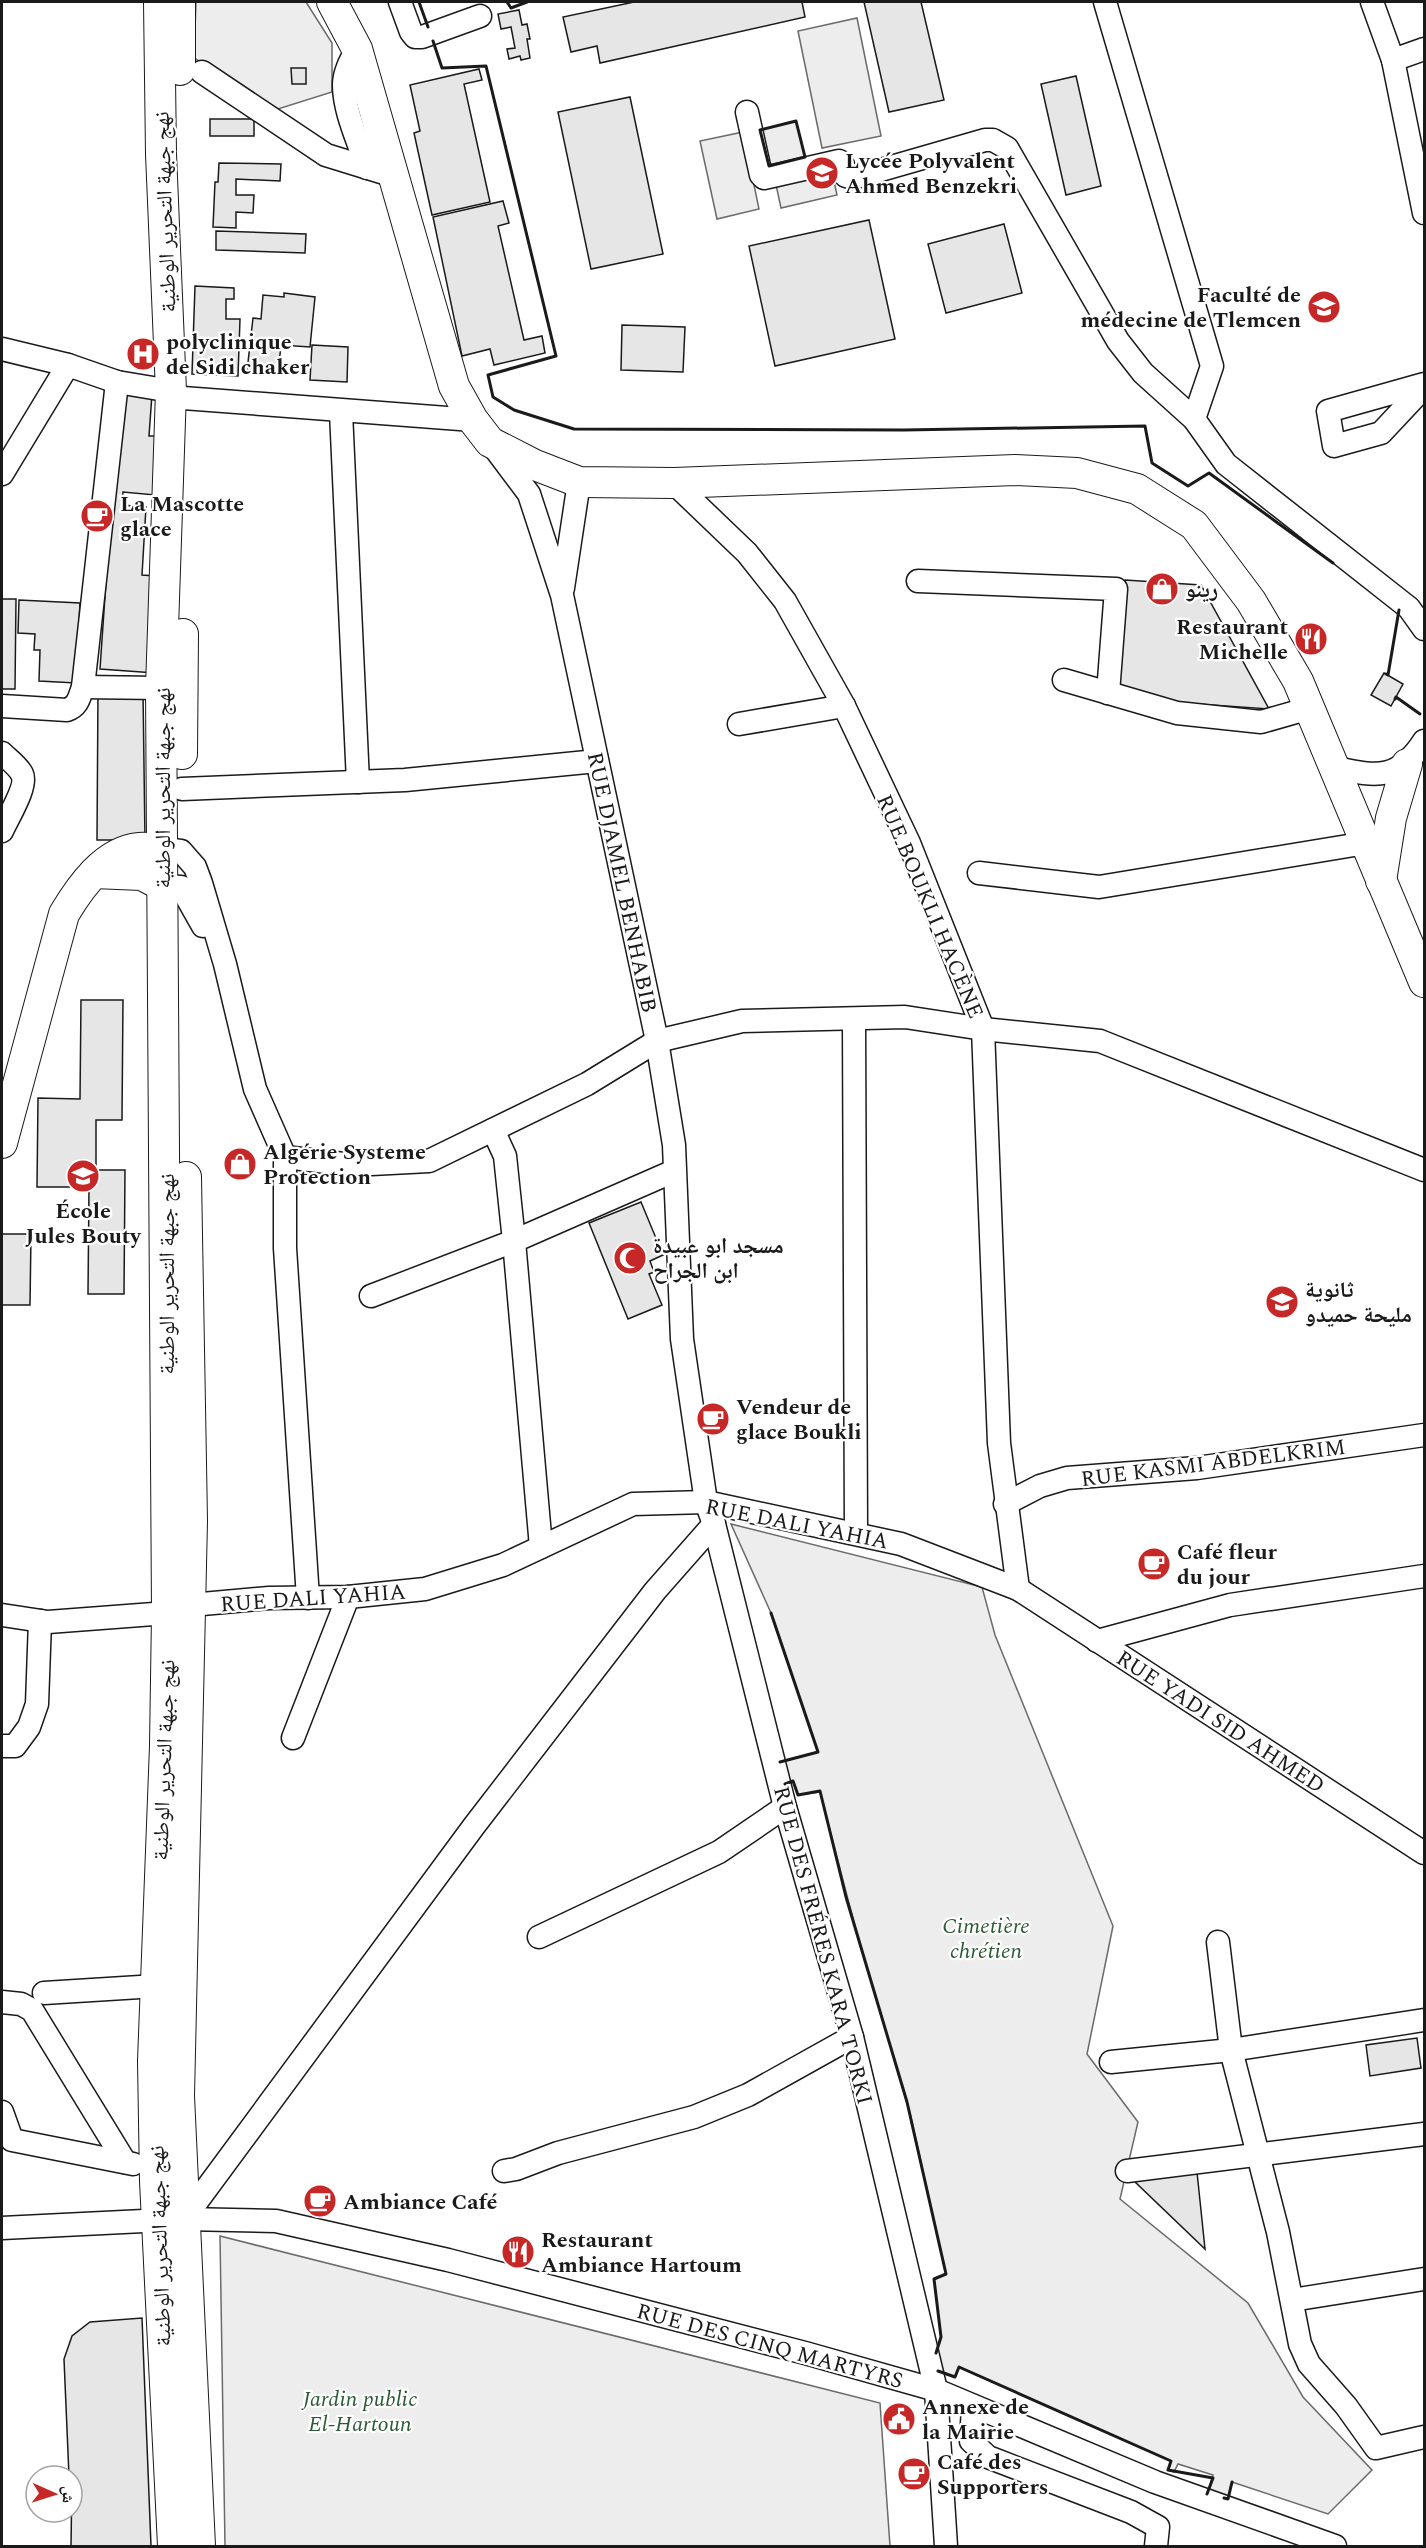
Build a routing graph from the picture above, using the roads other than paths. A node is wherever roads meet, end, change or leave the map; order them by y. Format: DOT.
graph roads {
  1 [pos="159,2"];
  2 [pos="180,2"];
  3 [pos="332,2"];
  4 [pos="400,2"];
  5 [pos="1105,2"];
  6 [pos="1372,2"];
  7 [pos="480,16"];
  8 [pos="1425,49"];
  9 [pos="1393,60"];
  10 [pos="202,72"];
  11 [pos="747,112"];
  12 [pos="380,172"];
  13 [pos="1425,213"];
  14 [pos="2,349"];
  15 [pos="68,365"];
  16 [pos="117,382"];
  17 [pos="177,394"];
  18 [pos="341,412"];
  19 [pos="1194,419"];
  20 [pos="481,431"];
  21 [pos="2,474"];
  22 [pos="579,482"];
  23 [pos="674,483"];
  24 [pos="918,581"];
  25 [pos="562,595"];
  26 [pos="1425,629"];
  27 [pos="1064,680"];
  28 [pos="82,687"];
  29 [pos="161,688"];
  30 [pos="1108,693"];
  31 [pos="2,706"];
  32 [pos="844,706"];
  33 [pos="1311,708"];
  34 [pos="739,724"];
  35 [pos="1425,741"];
  36 [pos="2,753"];
  37 [pos="597,761"];
  38 [pos="1407,764"];
  39 [pos="1336,768"];
  40 [pos="358,782"];
  41 [pos="182,789"];
  42 [pos="2,831"];
  43 [pos="1366,843"];
  44 [pos="172,850"];
  45 [pos="94,873"];
  46 [pos="979,873"];
  47 [pos="1381,881"];
  48 [pos="172,887"];
  49 [pos="225,964"];
  50 [pos="1425,981"];
  51 [pos="854,1020"];
  52 [pos="982,1029"];
  53 [pos="657,1041"];
  54 [pos="494,1130"];
  55 [pos="2,1143"];
  56 [pos="285,1157"];
  57 [pos="1425,1170"];
  58 [pos="674,1171"];
  59 [pos="514,1241"];
  60 [pos="371,1296"];
  61 [pos="1425,1435"];
  62 [pos="706,1502"];
  63 [pos="1005,1504"];
  64 [pos="714,1524"];
  65 [pos="856,1533"];
  66 [pos="541,1548"];
  67 [pos="1425,1576"];
  68 [pos="1018,1589"];
  69 [pos="348,1597"];
  70 [pos="308,1598"];
  71 [pos="179,1609"];
  72 [pos="2,1615"];
  73 [pos="40,1621"];
  74 [pos="1097,1641"];
  75 [pos="293,1738"];
  76 [pos="2,1746"];
  77 [pos="785,1807"];
  78 [pos="1425,1853"];
  79 [pos="538,1937"];
  80 [pos="1218,1942"];
  81 [pos="156,1986"];
  82 [pos="44,1993"];
  83 [pos="2,2002"];
  84 [pos="1425,2020"];
  85 [pos="852,2037"];
  86 [pos="1231,2050"];
  87 [pos="1111,2062"];
  88 [pos="2,2112"];
  89 [pos="1425,2134"];
  90 [pos="1259,2156"];
  91 [pos="125,2162"];
  92 [pos="155,2168"];
  93 [pos="504,2171"];
  94 [pos="1127,2171"];
  95 [pos="170,2220"];
  96 [pos="2,2228"];
  97 [pos="1425,2279"];
  98 [pos="1293,2300"];
  99 [pos="936,2390"];
  100 [pos="973,2407"];
  101 [pos="1425,2437"];
  102 [pos="173,2547"];
  103 [pos="200,2547"];
  104 [pos="946,2547"];
  105 [pos="1156,2547"];
  106 [pos="1335,2547"];
  1 -- 17 [label="main road, نهج جبهة التحرير الوطنية"];
  2 -- 17 [label="main road, نهج جبهة التحرير الوطنية"];
  3 -- 12 [label="main road"];
  4 -- 7 [label="street"];
  5 -- 19 [label="street"];
  6 -- 9 [label="street"];
  8 -- 9 [label="street"];
  9 -- 13 [label="street"];
  10 -- 12 [label="street"];
  11 -- 19 [label="street"];
  12 -- 20 [label="main road"];
  14 -- 15 [label="street"];
  15 -- 16 [label="street"];
  15 -- 21 [label="street"];
  16 -- 17 [label="street"];
  16 -- 28 [label="street"];
  17 -- 18 [label="street"];
  17 -- 29 [label="main road, نهج جبهة التحرير الوطنية"];
  17 -- 41 [label="main road, نهج جبهة التحرير الوطنية"];
  18 -- 20 [label="street"];
  18 -- 40 [label="street"];
  19 -- 26 [label="street"];
  20 -- 22 [label="main road"];
  20 -- 25 [label="street"];
  22 -- 23 [label="main road"];
  22 -- 25 [label="street"];
  23 -- 32 [label="street, RUE BOUKLI HACÈNE"];
  23 -- 33 [label="main road"];
  24 -- 30 [label="street"];
  25 -- 37 [label="street, RUE DJAMEL BENHABIB"];
  27 -- 30 [label="street"];
  28 -- 29 [label="street"];
  28 -- 31 [label="street"];
  29 -- 44 [label="main road, نهج جبهة التحرير الوطنية"];
  30 -- 33 [label="street"];
  32 -- 34 [label="street"];
  32 -- 52 [label="street, RUE BOUKLI HACÈNE"];
  33 -- 39 [label="main road"];
  35 -- 38 [label="street"];
  36 -- 42 [label="street"];
  37 -- 40 [label="street"];
  37 -- 53 [label="street, RUE DJAMEL BENHABIB"];
  38 -- 39 [label="street"];
  38 -- 47 [label="main road"];
  39 -- 43 [label="main road"];
  40 -- 41 [label="street"];
  41 -- 44 [label="main road, نهج جبهة التحرير الوطنية"];
  43 -- 46 [label="street"];
  43 -- 47 [label="main road"];
  44 -- 45 [label="main road"];
  44 -- 48 [label="main road, نهج جبهة التحرير الوطنية"];
  44 -- 49 [label="street"];
  45 -- 48 [label="main road"];
  45 -- 55 [label="main road"];
  47 -- 50 [label="main road"];
  48 -- 49 [label="street"];
  48 -- 71 [label="main road, نهج جبهة التحرير الوطنية"];
  49 -- 56 [label="street"];
  51 -- 52 [label="street"];
  51 -- 53 [label="street"];
  51 -- 65 [label="street"];
  52 -- 57 [label="street"];
  52 -- 63 [label="street, RUE BOUKLI HACÈNE"];
  53 -- 54 [label="street"];
  53 -- 58 [label="street, RUE DJAMEL BENHABIB"];
  54 -- 56 [label="street"];
  54 -- 59 [label="street"];
  56 -- 70 [label="street"];
  58 -- 59 [label="street"];
  58 -- 62 [label="street, RUE DJAMEL BENHABIB"];
  59 -- 60 [label="street"];
  59 -- 66 [label="street"];
  61 -- 63 [label="street, RUE KASMI ABDELKRIM"];
  62 -- 64 [label="street, RUE DES FRÉRES KARA TORKI"];
  62 -- 65 [label="street, RUE DALI YAHIA"];
  62 -- 66 [label="street, RUE DALI YAHIA"];
  63 -- 68 [label="street, RUE BOUKLI HACÈNE"];
  64 -- 77 [label="street, RUE DES FRÉRES KARA TORKI"];
  64 -- 95 [label="street"];
  65 -- 68 [label="street, RUE DALI YAHIA"];
  66 -- 69 [label="street, RUE DALI YAHIA"];
  67 -- 74 [label="street"];
  68 -- 74 [label="street, RUE YADI SID AHMED"];
  69 -- 70 [label="street, RUE DALI YAHIA"];
  69 -- 75 [label="street"];
  70 -- 71 [label="street, RUE DALI YAHIA"];
  71 -- 73 [label="street, RUE DALI YAHIA"];
  71 -- 81 [label="main road, نهج جبهة التحرير الوطنية"];
  71 -- 95 [label="main road"];
  72 -- 73 [label="street, RUE DALI YAHIA"];
  73 -- 76 [label="street"];
  74 -- 78 [label="street, RUE YADI SID AHMED"];
  77 -- 79 [label="street"];
  77 -- 85 [label="street, RUE DES FRÉRES KARA TORKI"];
  80 -- 86 [label="street"];
  81 -- 82 [label="street"];
  81 -- 92 [label="main road, نهج جبهة التحرير الوطنية"];
  83 -- 91 [label="street"];
  84 -- 86 [label="street"];
  85 -- 93 [label="street"];
  85 -- 99 [label="street, RUE DES FRÉRES KARA TORKI"];
  86 -- 87 [label="street"];
  86 -- 90 [label="street"];
  88 -- 91 [label="street"];
  89 -- 90 [label="street"];
  90 -- 94 [label="street"];
  90 -- 98 [label="street"];
  91 -- 92 [label="street"];
  92 -- 95 [label="main road, نهج جبهة التحرير الوطنية"];
  95 -- 96 [label="street, RUE DES CINQ MARTYRS"];
  95 -- 99 [label="street, RUE DES CINQ MARTYRS"];
  95 -- 102 [label="main road, نهج جبهة التحرير الوطنية"];
  95 -- 103 [label="main road"];
  97 -- 98 [label="street"];
  98 -- 101 [label="street"];
  99 -- 100 [label="street, RUE DES CINQ MARTYRS"];
  99 -- 104 [label="street, RUE DES FRÉRES KARA TORKI"];
  100 -- 105 [label="street"];
  100 -- 106 [label="street, RUE DES CINQ MARTYRS"];
}
